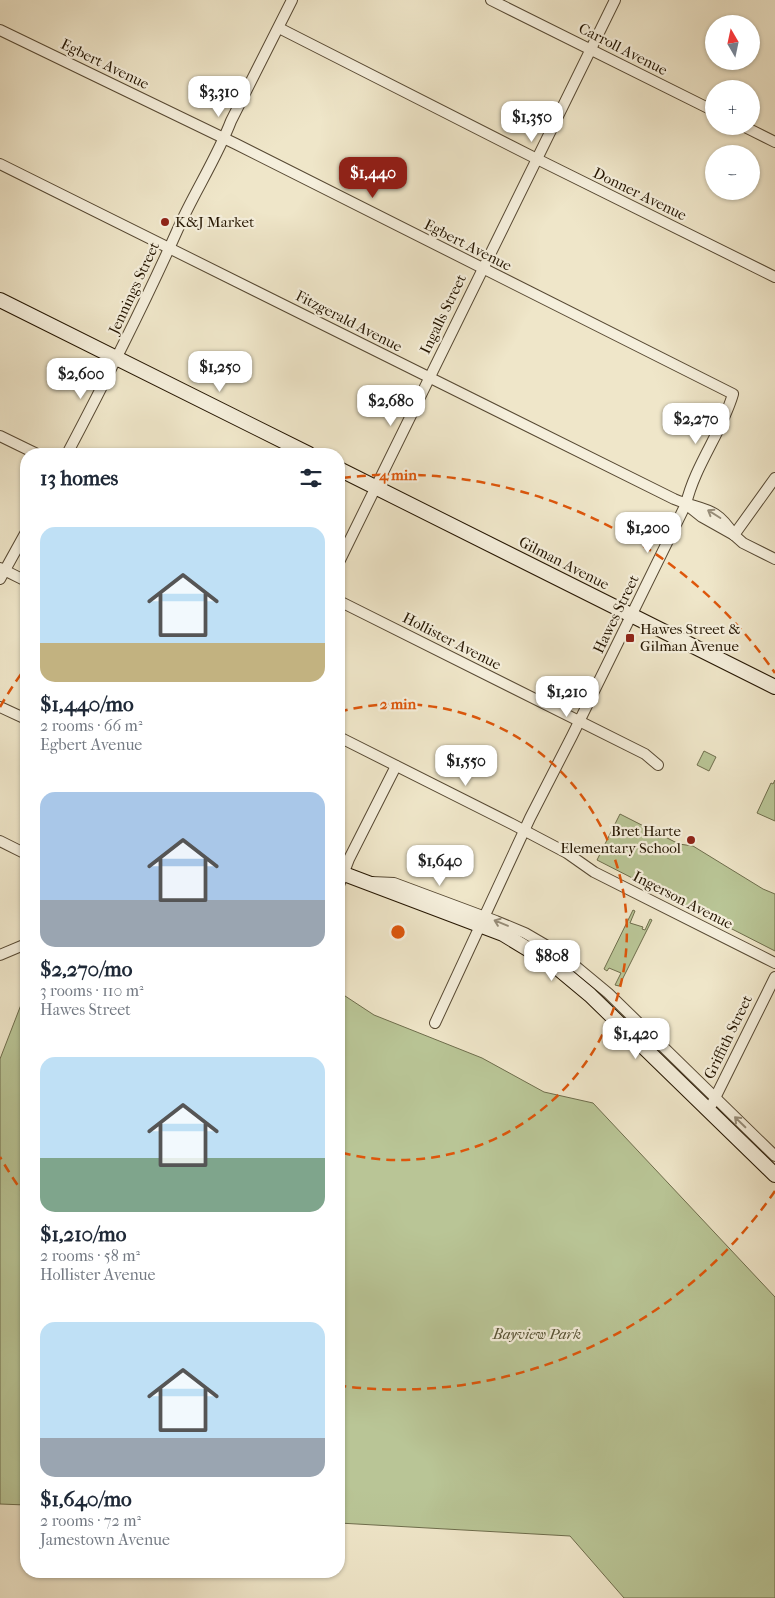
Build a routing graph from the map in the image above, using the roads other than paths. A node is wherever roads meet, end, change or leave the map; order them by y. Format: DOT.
graph roads {
  1 [pos="292,0"];
  2 [pos="491,0"];
  3 [pos="615,0"];
  4 [pos="279,28"];
  5 [pos="0,30"];
  6 [pos="591,50"];
  7 [pos="705,107"];
  8 [pos="760,134"];
  9 [pos="224,139"];
  10 [pos="775,142"];
  11 [pos="537,159"];
  12 [pos="0,164"];
  13 [pos="169,247"];
  14 [pos="482,269"];
  15 [pos="775,277"];
  16 [pos="0,300"];
  17 [pos="118,358"];
  18 [pos="428,378"];
  19 [pos="733,394"];
  20 [pos="0,436"];
  21 [pos="25,448"];
  22 [pos="70,448"];
  23 [pos="297,448"];
  24 [pos="345,472"];
  25 [pos="775,478"];
  26 [pos="376,487"];
  27 [pos="686,504"];
  28 [pos="734,535"];
  29 [pos="20,542"];
  30 [pos="345,550"];
  31 [pos="775,559"];
  32 [pos="2,573"];
  33 [pos="20,579"];
  34 [pos="345,604"];
  35 [pos="632,615"];
  36 [pos="775,687"];
  37 [pos="0,707"];
  38 [pos="20,717"];
  39 [pos="580,721"];
  40 [pos="345,740"];
  41 [pos="658,765"];
  42 [pos="396,766"];
  43 [pos="524,831"];
  44 [pos="0,841"];
  45 [pos="20,851"];
  46 [pos="345,867"];
  47 [pos="345,878"];
  48 [pos="482,921"];
  49 [pos="20,947"];
  50 [pos="0,955"];
  51 [pos="775,963"];
  52 [pos="775,977"];
  53 [pos="435,1023"];
  54 [pos="712,1104"];
  55 [pos="775,1156"];
  56 [pos="775,1175"];
  1 -- 4 [label="street, Jennings Street"];
  2 -- 6 [label="street, Carroll Avenue"];
  3 -- 6 [label="street, Ingalls Street"];
  4 -- 9 [label="street, Jennings Street"];
  4 -- 11 [label="street, Donner Avenue"];
  5 -- 9 [label="street, Egbert Avenue"];
  6 -- 7 [label="street, Carroll Avenue"];
  6 -- 11 [label="street, Ingalls Street"];
  8 -- 10 [label="street"];
  9 -- 13 [label="street, Jennings Street"];
  9 -- 14 [label="street, Egbert Avenue"];
  11 -- 14 [label="street, Ingalls Street"];
  11 -- 15 [label="street, Donner Avenue"];
  12 -- 13 [label="street, Fitzgerald Avenue"];
  13 -- 17 [label="street, Jennings Street"];
  13 -- 18 [label="street, Fitzgerald Avenue"];
  14 -- 18 [label="street, Ingalls Street"];
  14 -- 19 [label="street, Egbert Avenue"];
  16 -- 17 [label="street"];
  17 -- 22 [label="street, Jennings Street"];
  17 -- 23 [label="street"];
  18 -- 26 [label="street, Ingalls Street"];
  18 -- 27 [label="street, Fitzgerald Avenue"];
  19 -- 27 [label="street, Hawes Street"];
  20 -- 21 [label="street"];
  24 -- 26 [label="street, Gilman Avenue"];
  25 -- 28 [label="street"];
  26 -- 30 [label="street, Ingalls Street"];
  26 -- 35 [label="street, Gilman Avenue"];
  27 -- 28 [label="street, Fitzgerald Avenue"];
  27 -- 35 [label="street, Hawes Street"];
  28 -- 31 [label="street, Fitzgerald Avenue"];
  29 -- 32 [label="street"];
  32 -- 33 [label="street"];
  34 -- 39 [label="street, Hollister Avenue"];
  35 -- 36 [label="street, Gilman Avenue"];
  35 -- 39 [label="street, Hawes Street"];
  37 -- 38 [label="street"];
  39 -- 41 [label="street, Hollister Avenue"];
  39 -- 43 [label="street, Hawes Street"];
  40 -- 42 [label="street, Ingerson Avenue"];
  42 -- 43 [label="street, Ingerson Avenue"];
  42 -- 46 [label="street"];
  43 -- 48 [label="street, Hawes Street"];
  43 -- 51 [label="street, Ingerson Avenue"];
  44 -- 45 [label="street"];
  47 -- 48 [label="street"];
  48 -- 53 [label="street, Hawes Street"];
  48 -- 54 [label="street"];
  49 -- 50 [label="street"];
  52 -- 54 [label="street, Griffith Street"];
  55 -- 54 [label="street, one-way"];
  54 -- 56 [label="street"];
}
